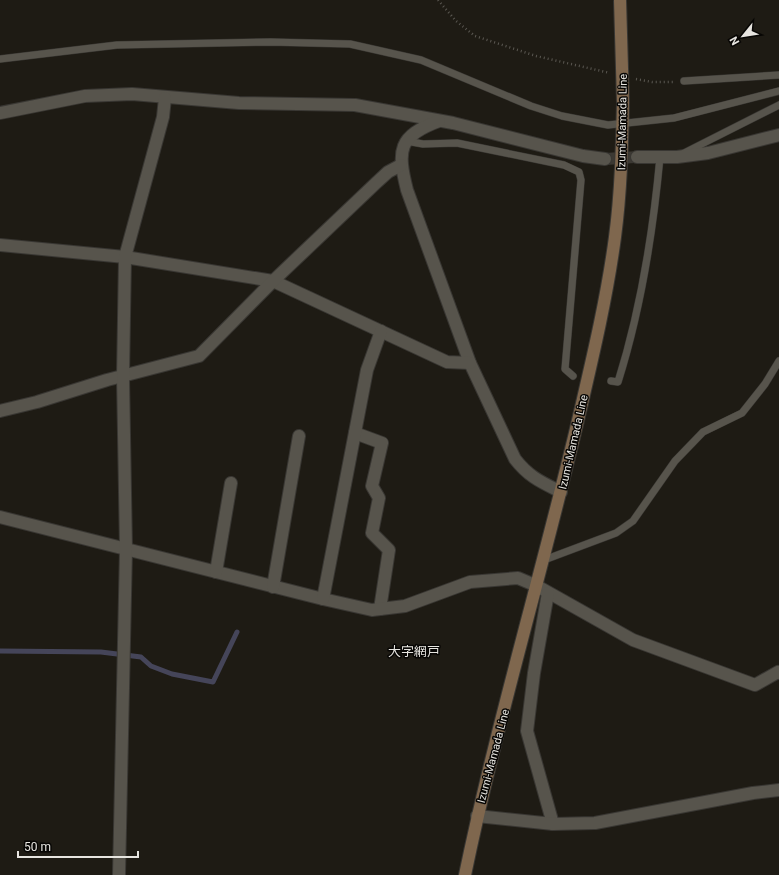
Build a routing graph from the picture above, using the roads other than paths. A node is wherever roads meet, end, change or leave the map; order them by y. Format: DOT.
graph roads {
  1 [pos="620,0"];
  2 [pos="0,59"];
  3 [pos="779,76"];
  4 [pos="684,81"];
  5 [pos="779,91"];
  6 [pos="165,98"];
  7 [pos="779,105"];
  8 [pos="0,114"];
  9 [pos="440,121"];
  10 [pos="623,124"];
  11 [pos="779,135"];
  12 [pos="406,141"];
  13 [pos="637,157"];
  14 [pos="660,157"];
  15 [pos="677,157"];
  16 [pos="605,159"];
  17 [pos="401,165"];
  18 [pos="0,245"];
  19 [pos="125,256"];
  20 [pos="273,280"];
  21 [pos="381,331"];
  22 [pos="779,361"];
  23 [pos="470,363"];
  24 [pos="573,376"];
  25 [pos="123,377"];
  26 [pos="611,382"];
  27 [pos="0,411"];
  28 [pos="355,433"];
  29 [pos="299,436"];
  30 [pos="231,483"];
  31 [pos="561,492"];
  32 [pos="0,517"];
  33 [pos="126,549"];
  34 [pos="544,560"];
  35 [pos="216,572"];
  36 [pos="537,586"];
  37 [pos="274,587"];
  38 [pos="548,593"];
  39 [pos="323,599"];
  40 [pos="380,609"];
  41 [pos="779,673"];
  42 [pos="779,790"];
  43 [pos="477,816"];
  44 [pos="553,824"];
  45 [pos="119,875"];
  46 [pos="465,875"];
  1 -- 10 [label="main road, Izumi-Mamada Line, bridge"];
  2 -- 10 [label="lane"];
  3 -- 4 [label="lane"];
  5 -- 10 [label="lane"];
  6 -- 8 [label="street"];
  6 -- 9 [label="street"];
  6 -- 19 [label="street"];
  7 -- 15 [label="lane"];
  9 -- 12 [label="street"];
  9 -- 16 [label="street"];
  10 -- 31 [label="main road, Izumi-Mamada Line"];
  11 -- 15 [label="street"];
  12 -- 17 [label="street"];
  12 -- 24 [label="lane"];
  13 -- 14 [label="street"];
  14 -- 15 [label="street"];
  14 -- 26 [label="lane"];
  17 -- 20 [label="street"];
  17 -- 23 [label="street"];
  18 -- 19 [label="street"];
  19 -- 20 [label="street"];
  19 -- 25 [label="street"];
  20 -- 21 [label="street"];
  20 -- 25 [label="street"];
  21 -- 23 [label="street"];
  21 -- 28 [label="street"];
  22 -- 34 [label="lane"];
  23 -- 31 [label="street"];
  25 -- 27 [label="street"];
  25 -- 33 [label="street"];
  28 -- 39 [label="street"];
  28 -- 40 [label="street"];
  29 -- 37 [label="street"];
  30 -- 35 [label="street"];
  31 -- 34 [label="main road, Izumi-Mamada Line"];
  32 -- 33 [label="street"];
  33 -- 35 [label="street"];
  33 -- 45 [label="street"];
  34 -- 36 [label="main road, Izumi-Mamada Line"];
  35 -- 37 [label="street"];
  36 -- 38 [label="street"];
  36 -- 40 [label="street"];
  36 -- 43 [label="main road, Izumi-Mamada Line"];
  37 -- 39 [label="street"];
  38 -- 41 [label="street"];
  38 -- 44 [label="street"];
  39 -- 40 [label="street"];
  42 -- 44 [label="street"];
  43 -- 44 [label="street"];
  43 -- 46 [label="main road, Izumi-Mamada Line"];
}
